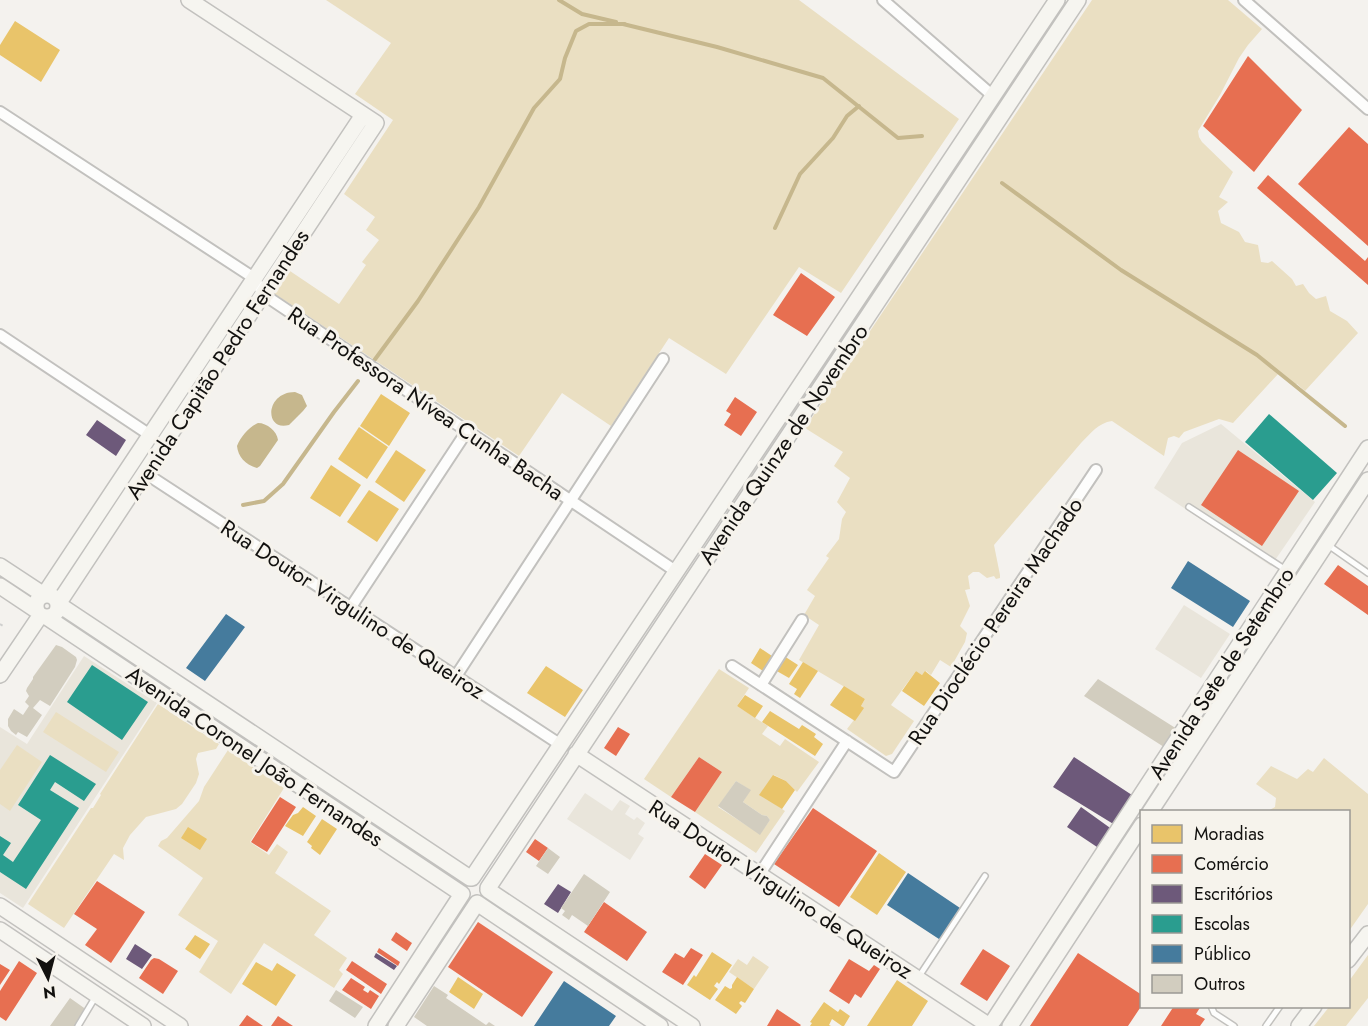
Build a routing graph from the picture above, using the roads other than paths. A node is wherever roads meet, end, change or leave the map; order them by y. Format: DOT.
graph roads {
  1 [pos="189,0"];
  2 [pos="883,0"];
  3 [pos="1057,0"];
  4 [pos="1078,0"];
  5 [pos="1244,0"];
  6 [pos="993,96"];
  7 [pos="1368,109"];
  8 [pos="0,112"];
  9 [pos="369,119"];
  10 [pos="254,278"];
  11 [pos="263,294"];
  12 [pos="0,335"];
  13 [pos="663,359"];
  14 [pos="467,431"];
  15 [pos="150,435"];
  16 [pos="1368,448"];
  17 [pos="1096,470"];
  18 [pos="145,473"];
  19 [pos="1368,480"];
  20 [pos="571,501"];
  21 [pos="1189,507"];
  22 [pos="1326,544"];
  23 [pos="0,566"];
  24 [pos="1288,571"];
  25 [pos="676,572"];
  26 [pos="1368,573"];
  27 [pos="0,586"];
  28 [pos="44,595"];
  29 [pos="58,604"];
  30 [pos="351,607"];
  31 [pos="41,614"];
  32 [pos="802,620"];
  33 [pos="732,666"];
  34 [pos="0,675"];
  35 [pos="456,676"];
  36 [pos="761,685"];
  37 [pos="847,741"];
  38 [pos="561,745"];
  39 [pos="576,754"];
  40 [pos="1151,810"];
  41 [pos="1140,828"];
  42 [pos="759,875"];
  43 [pos="985,876"];
  44 [pos="471,878"];
  45 [pos="488,889"];
  46 [pos="462,894"];
  47 [pos="477,903"];
  48 [pos="0,906"];
  49 [pos="0,930"];
  50 [pos="1368,934"];
  51 [pos="1350,957"];
  52 [pos="918,979"];
  53 [pos="97,995"];
  54 [pos="1212,1008"];
  55 [pos="1279,1008"];
  56 [pos="1312,1008"];
  57 [pos="992,1024"];
  58 [pos="78,1026"];
  59 [pos="143,1026"];
  60 [pos="180,1026"];
  61 [pos="376,1026"];
  62 [pos="396,1026"];
  63 [pos="660,1026"];
  64 [pos="692,1026"];
  65 [pos="1010,1026"];
  66 [pos="1234,1026"];
  67 [pos="1266,1026"];
  68 [pos="1299,1026"];
  1 -- 9 [label="street"];
  2 -- 6 [label="street"];
  3 -- 6 [label="street, Avenida Quinze de Novembro"];
  4 -- 39 [label="street, Avenida Quinze de Novembro"];
  5 -- 7 [label="street"];
  6 -- 25 [label="street, Avenida Quinze de Novembro"];
  8 -- 10 [label="street, Rua Professora Nívea Cunha Bacha"];
  9 -- 10 [label="street, Avenida Capitão Pedro Fernandes"];
  9 -- 11 [label="street, Avenida Capitão Pedro Fernandes"];
  10 -- 11 [label="street, Rua Professora Nívea Cunha Bacha"];
  10 -- 15 [label="street, Avenida Capitão Pedro Fernandes"];
  11 -- 14 [label="street, Rua Professora Nívea Cunha Bacha"];
  11 -- 18 [label="street, Avenida Capitão Pedro Fernandes"];
  12 -- 15 [label="street"];
  13 -- 20 [label="street"];
  14 -- 20 [label="street, Rua Professora Nívea Cunha Bacha"];
  14 -- 30 [label="street"];
  15 -- 28 [label="street, Avenida Capitão Pedro Fernandes"];
  16 -- 24 [label="street, Avenida Sete de Setembro"];
  17 -- 37 [label="street, Rua Dioclécio Pereira Machado"];
  18 -- 29 [label="street, Avenida Capitão Pedro Fernandes"];
  18 -- 30 [label="street, Rua Doutor Virgulino de Queiroz"];
  19 -- 22 [label="street, Avenida Sete de Setembro"];
  20 -- 25 [label="street, Rua Professora Nívea Cunha Bacha"];
  20 -- 35 [label="street"];
  21 -- 24 [label="lane"];
  22 -- 26 [label="lane"];
  22 -- 40 [label="street, Avenida Sete de Setembro"];
  23 -- 28 [label="street"];
  24 -- 57 [label="street, Avenida Sete de Setembro"];
  25 -- 38 [label="street, Avenida Quinze de Novembro"];
  27 -- 31 [label="street, Avenida Coronel João Fernandes"];
  28 -- 29 [label="street"];
  28 -- 31 [label="street"];
  29 -- 31 [label="street"];
  29 -- 44 [label="street, Avenida Coronel João Fernandes"];
  30 -- 35 [label="street, Rua Doutor Virgulino de Queiroz"];
  31 -- 34 [label="street"];
  31 -- 46 [label="street, Avenida Coronel João Fernandes"];
  32 -- 36 [label="street"];
  33 -- 36 [label="street"];
  35 -- 38 [label="street, Rua Doutor Virgulino de Queiroz"];
  36 -- 37 [label="street"];
  37 -- 42 [label="street"];
  38 -- 39 [label="street, Rua Doutor Virgulino de Queiroz"];
  38 -- 44 [label="street, Avenida Quinze de Novembro"];
  39 -- 42 [label="street, Rua Doutor Virgulino de Queiroz"];
  39 -- 45 [label="street, Avenida Quinze de Novembro"];
  41 -- 65 [label="street"];
  42 -- 52 [label="street, Rua Doutor Virgulino de Queiroz"];
  43 -- 52 [label="lane"];
  44 -- 45 [label="street"];
  44 -- 46 [label="street"];
  45 -- 47 [label="street"];
  45 -- 64 [label="street"];
  46 -- 47 [label="street"];
  46 -- 61 [label="street"];
  47 -- 62 [label="street"];
  47 -- 63 [label="street"];
  48 -- 60 [label="street"];
  49 -- 53 [label="street"];
  50 -- 51 [label="street"];
  52 -- 57 [label="street, Rua Doutor Virgulino de Queiroz"];
  53 -- 58 [label="lane"];
  53 -- 59 [label="street"];
  54 -- 66 [label="lane"];
  55 -- 67 [label="lane"];
  56 -- 68 [label="street"];
}
